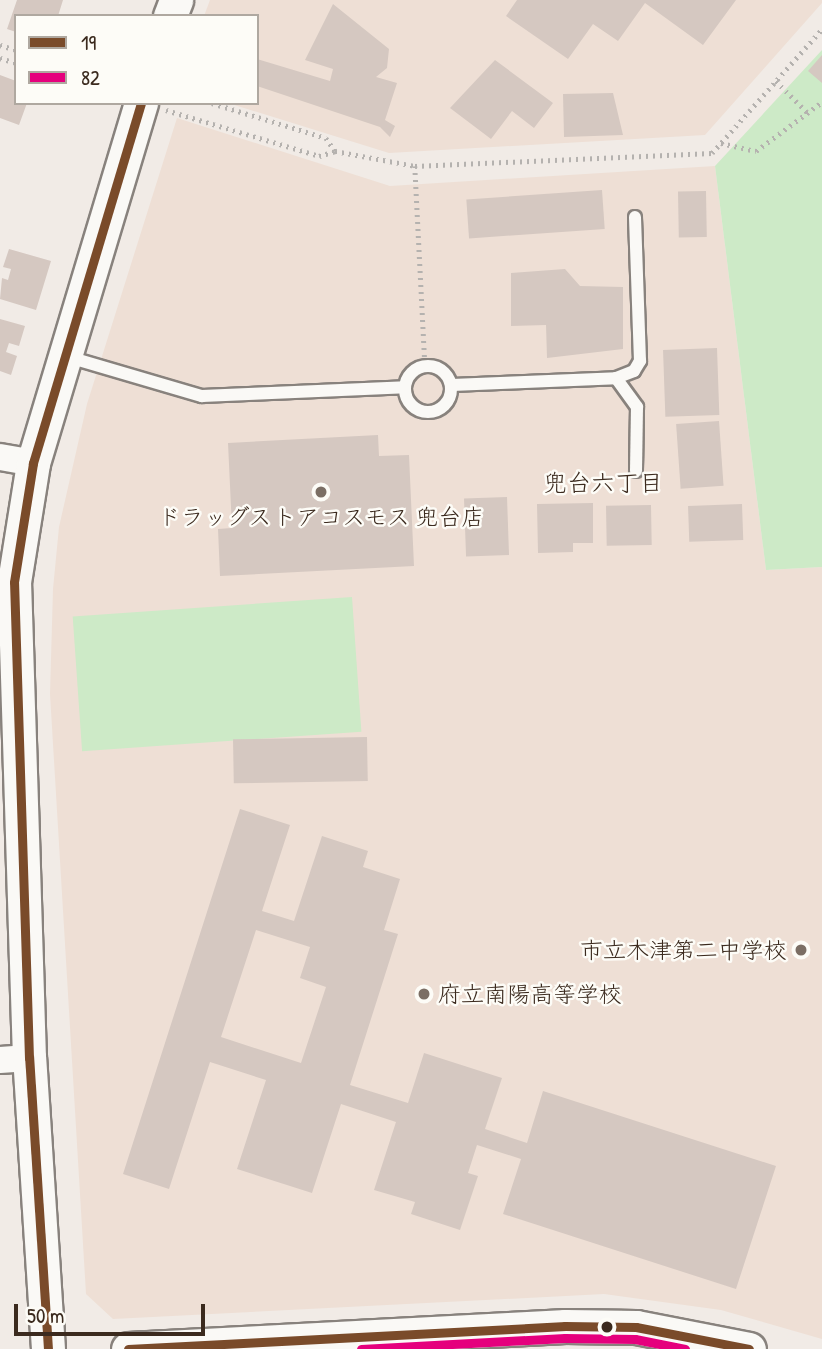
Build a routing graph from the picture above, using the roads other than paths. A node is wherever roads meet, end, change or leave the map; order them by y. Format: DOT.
graph roads {
  1 [pos="149,105"];
  2 [pos="635,217"];
  3 [pos="64,356"];
  4 [pos="616,378"];
  5 [pos="452,385"];
  6 [pos="405,387"];
  7 [pos="0,457"];
  8 [pos="33,463"];
  9 [pos="636,471"];
  10 [pos="15,1059"];
  11 [pos="48,1349"];
  12 [pos="128,1349"];
  13 [pos="749,1349"];
  1 -- 3 [label="street"];
  2 -- 4 [label="lane"];
  3 -- 6 [label="lane"];
  3 -- 8 [label="street"];
  4 -- 5 [label="lane"];
  4 -- 9 [label="lane"];
  5 -- 6 [label="lane"];
  5 -- 6 [label="lane"];
  7 -- 8 [label="street"];
  8 -- 10 [label="street"];
  10 -- 11 [label="street"];
  12 -- 13 [label="street"];
}
